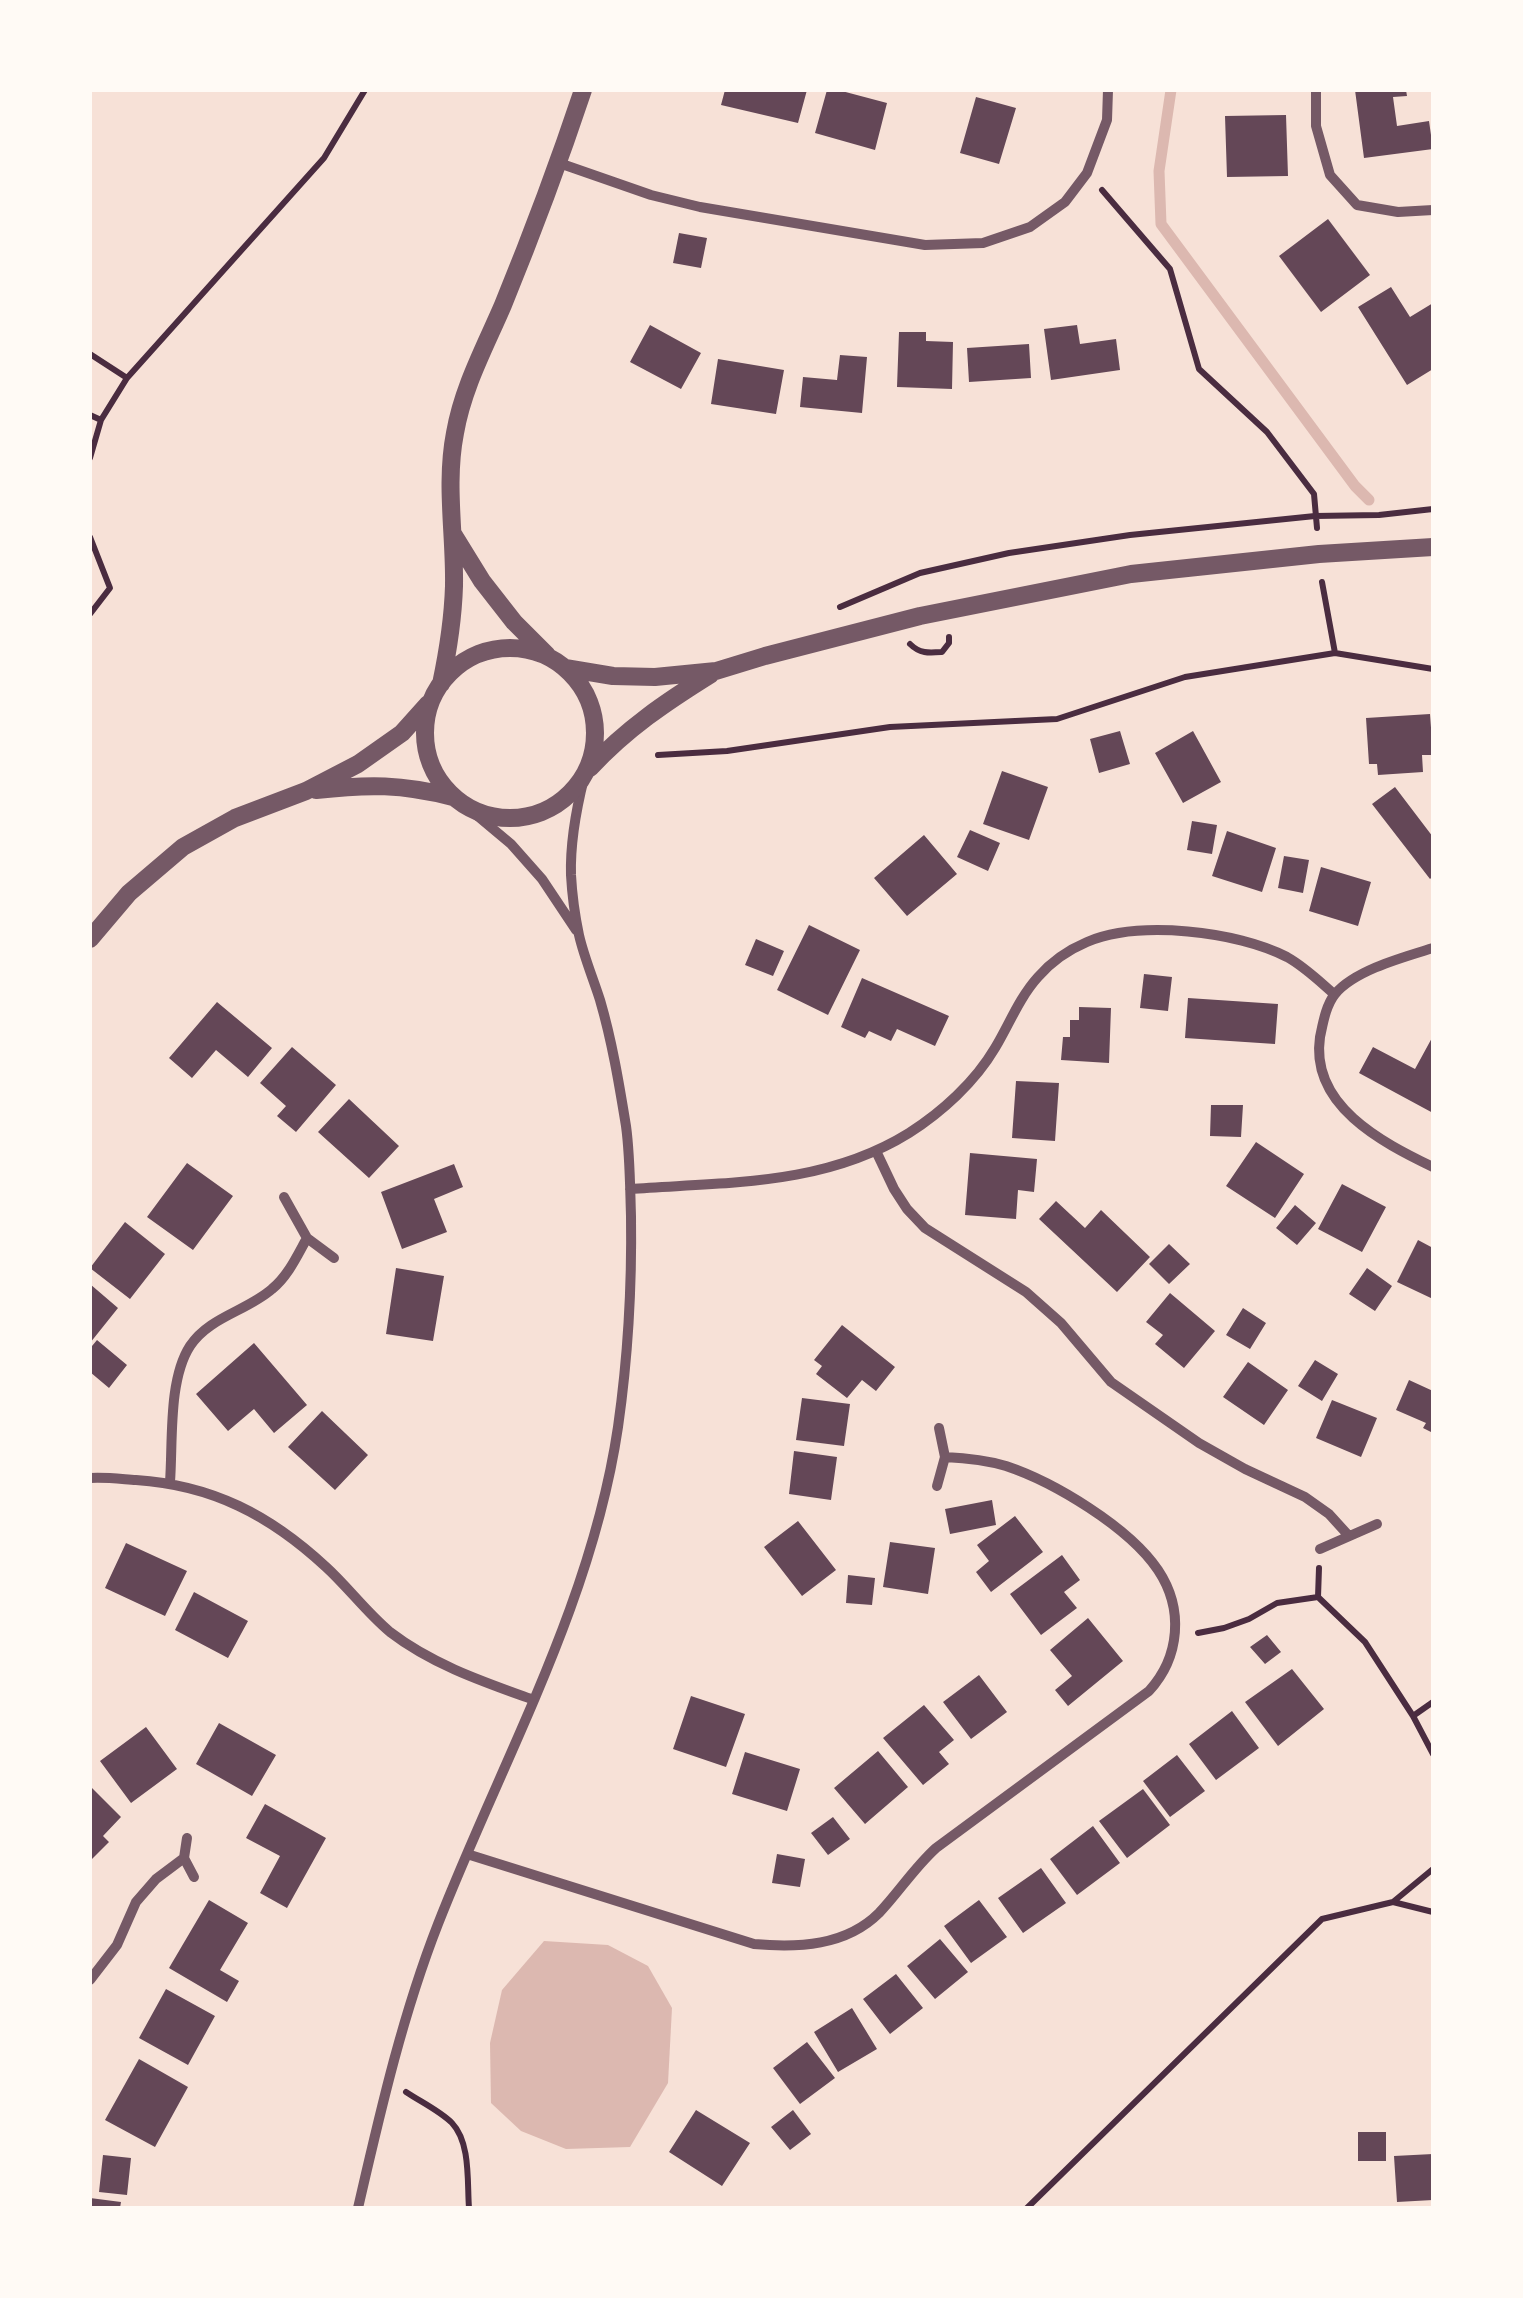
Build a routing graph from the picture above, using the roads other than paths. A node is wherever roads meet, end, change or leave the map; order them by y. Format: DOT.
graph roads {
  1 [pos="584,90"];
  2 [pos="1108,90"];
  3 [pos="1316,90"];
  4 [pos="559,163"];
  5 [pos="1433,210"];
  6 [pos="453,533"];
  7 [pos="1433,547"];
  8 [pos="557,662"];
  9 [pos="716,672"];
  10 [pos="436,692"];
  11 [pos="585,775"];
  12 [pos="306,791"];
  13 [pos="460,802"];
  14 [pos="579,935"];
  15 [pos="90,939"];
  16 [pos="1433,948"];
  17 [pos="1334,994"];
  18 [pos="876,1151"];
  19 [pos="1433,1166"];
  20 [pos="630,1189"];
  21 [pos="284,1197"];
  22 [pos="307,1238"];
  23 [pos="334,1258"];
  24 [pos="939,1428"];
  25 [pos="945,1457"];
  26 [pos="90,1478"];
  27 [pos="170,1482"];
  28 [pos="937,1486"];
  29 [pos="1377,1524"];
  30 [pos="1349,1536"];
  31 [pos="1320,1549"];
  32 [pos="534,1700"];
  33 [pos="187,1838"];
  34 [pos="466,1854"];
  35 [pos="184,1858"];
  36 [pos="194,1876"];
  37 [pos="90,1980"];
  38 [pos="358,2208"];
  1 -- 4 [label="street"];
  2 -- 4 [label="street"];
  3 -- 5 [label="street"];
  4 -- 6 [label="street"];
  6 -- 8 [label="street"];
  6 -- 10 [label="street"];
  7 -- 9 [label="street"];
  8 -- 9 [label="street"];
  8 -- 10 [label="street"];
  8 -- 11 [label="street"];
  9 -- 11 [label="street"];
  10 -- 12 [label="street"];
  10 -- 13 [label="street"];
  11 -- 13 [label="street"];
  11 -- 14 [label="street"];
  12 -- 13 [label="street"];
  12 -- 15 [label="street"];
  13 -- 14 [label="street"];
  14 -- 20 [label="street"];
  16 -- 17 [label="street"];
  17 -- 18 [label="street"];
  17 -- 19 [label="street"];
  18 -- 20 [label="street"];
  18 -- 30 [label="street"];
  20 -- 32 [label="street"];
  21 -- 22 [label="street"];
  22 -- 23 [label="street"];
  22 -- 27 [label="street"];
  24 -- 25 [label="street"];
  25 -- 28 [label="street"];
  25 -- 34 [label="street"];
  26 -- 27 [label="street"];
  27 -- 32 [label="street"];
  29 -- 30 [label="street"];
  30 -- 31 [label="street"];
  32 -- 34 [label="street"];
  33 -- 35 [label="street"];
  34 -- 38 [label="street"];
  35 -- 36 [label="street"];
  35 -- 37 [label="street"];
}
